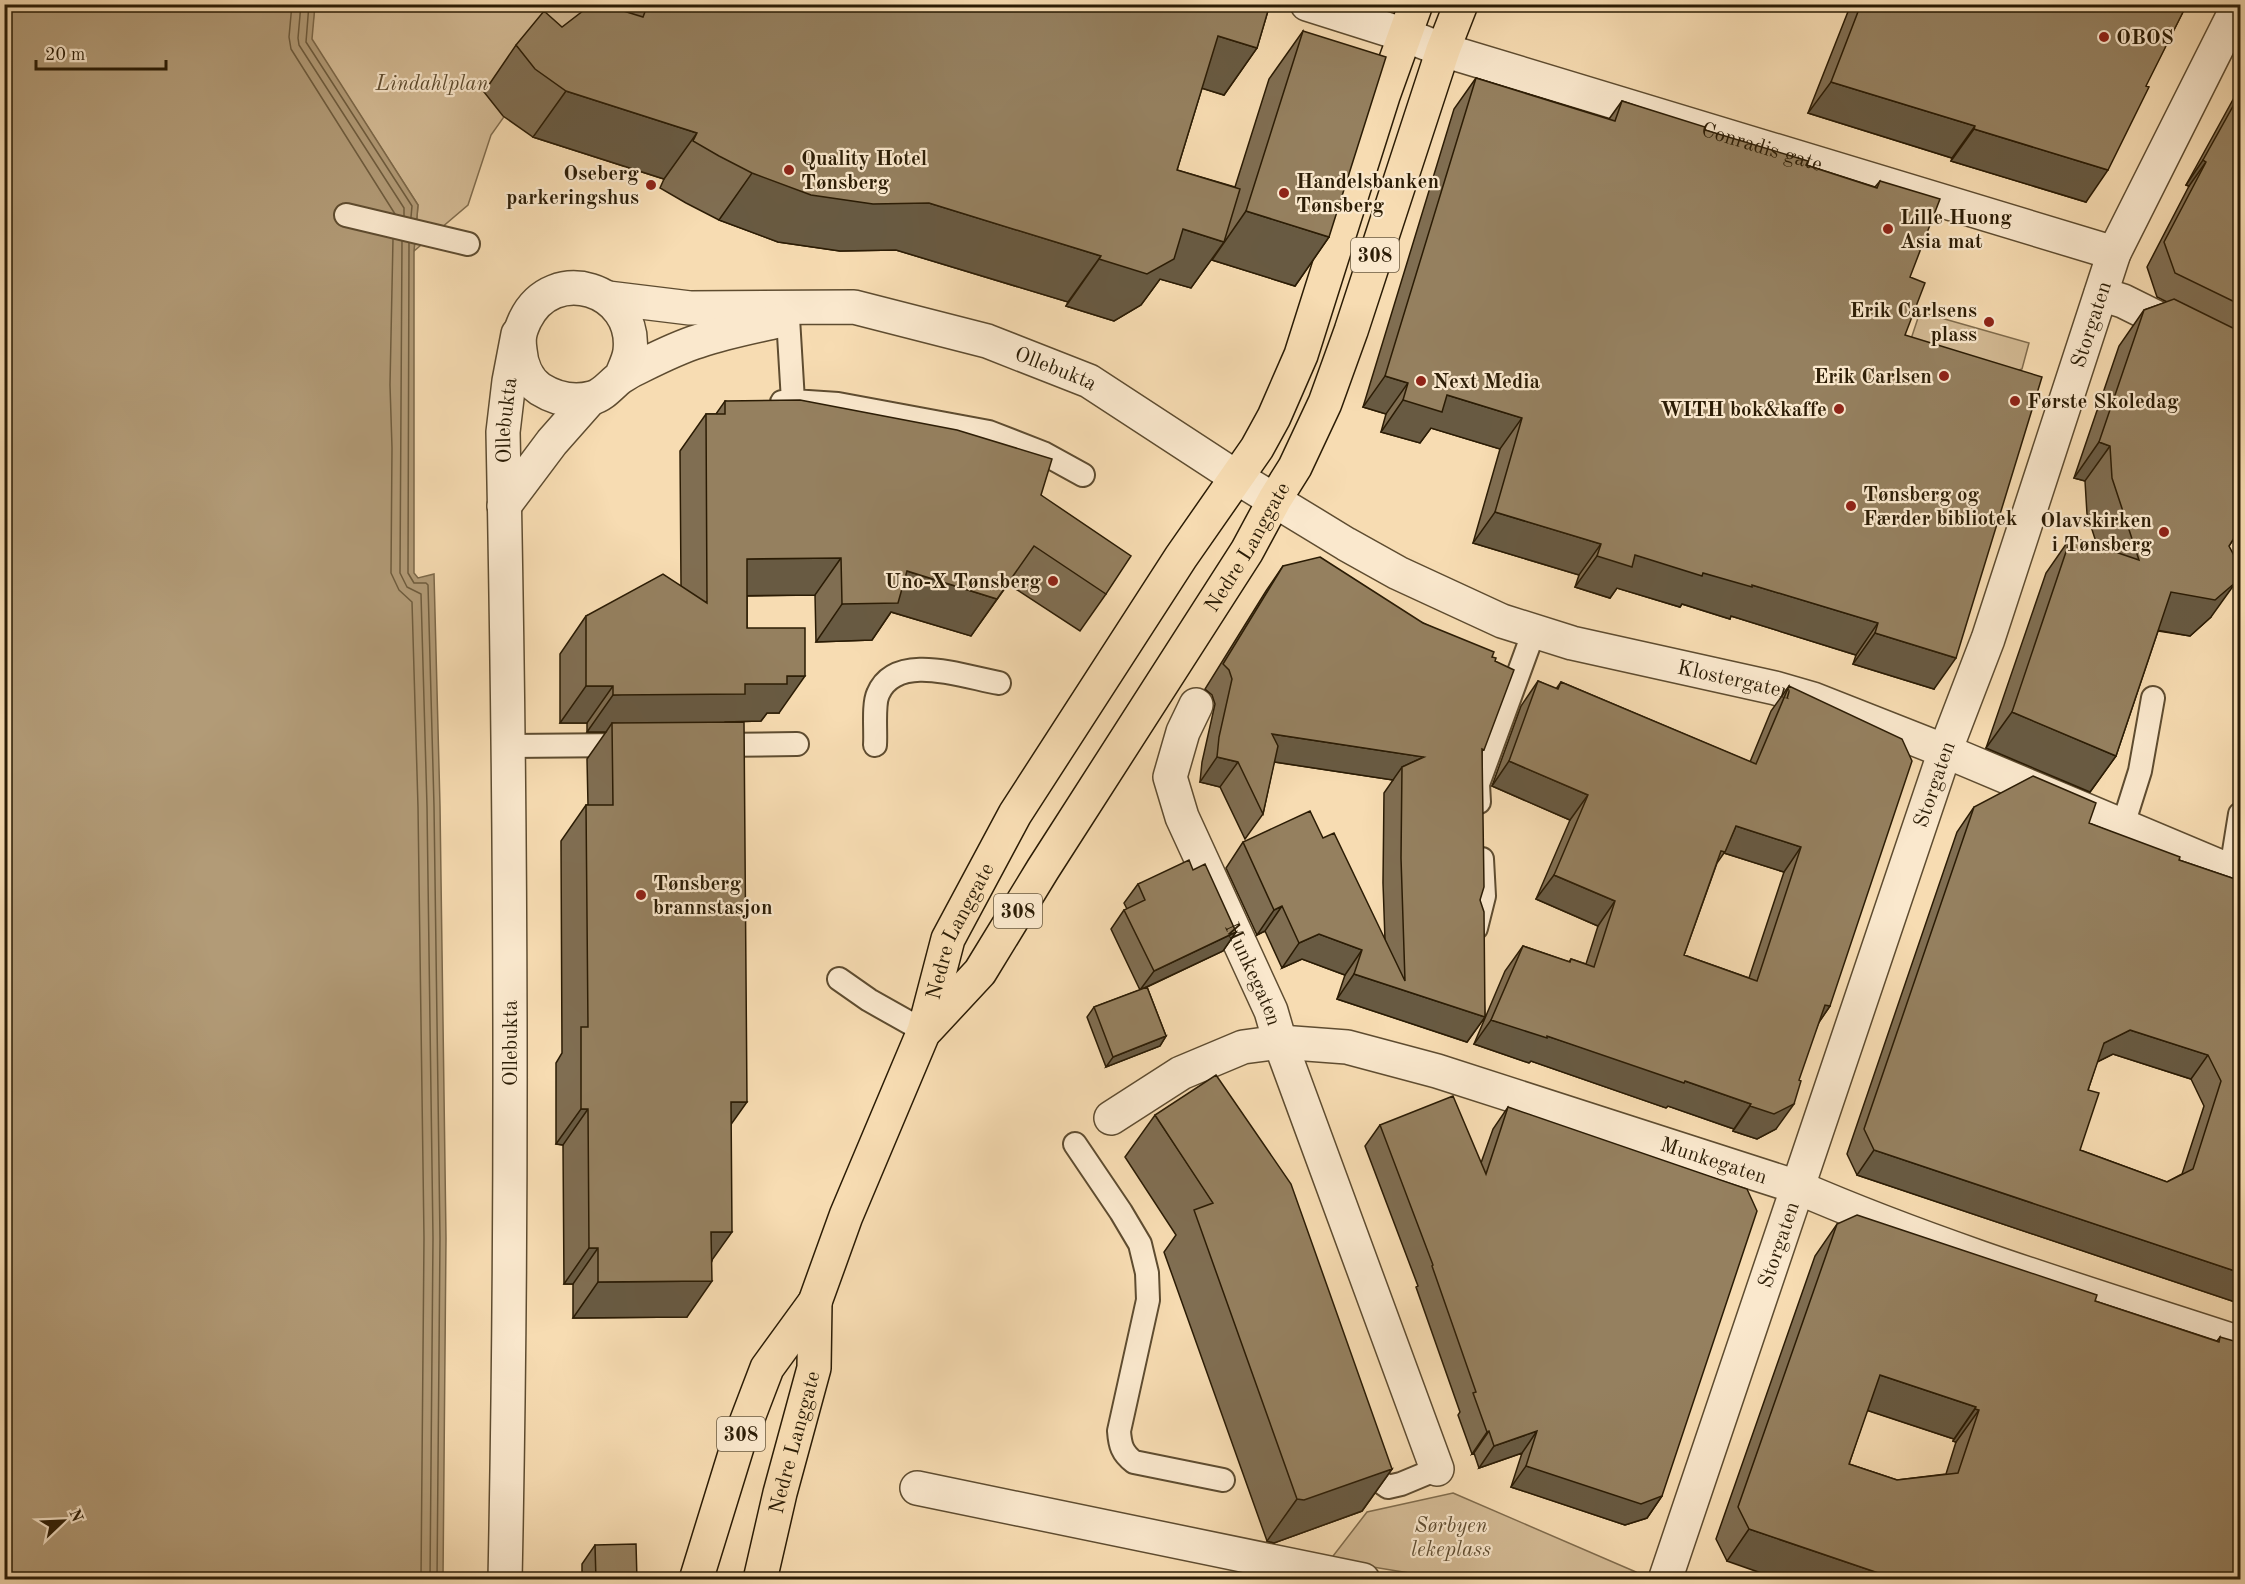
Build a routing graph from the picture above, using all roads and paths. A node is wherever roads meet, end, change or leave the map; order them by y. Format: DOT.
graph roads {
  1 [pos="1307,4"];
  2 [pos="1416,4"];
  3 [pos="1461,4"];
  4 [pos="2235,6"];
  5 [pos="1405,35"];
  6 [pos="1443,50"];
  7 [pos="346,215"];
  8 [pos="468,244"];
  9 [pos="2114,253"];
  10 [pos="2101,294"];
  11 [pos="608,298"];
  12 [pos="854,307"];
  13 [pos="788,318"];
  14 [pos="518,334"];
  15 [pos="2241,359"];
  16 [pos="621,377"];
  17 [pos="590,399"];
  18 [pos="793,401"];
  19 [pos="760,406"];
  20 [pos="1083,476"];
  21 [pos="1236,477"];
  22 [pos="1275,499"];
  23 [pos="504,506"];
  24 [pos="1534,631"];
  25 [pos="999,683"];
  26 [pos="2153,699"];
  27 [pos="1196,705"];
  28 [pos="797,744"];
  29 [pos="653,745"];
  30 [pos="689,745"];
  31 [pos="509,746"];
  32 [pos="875,746"];
  33 [pos="1945,751"];
  34 [pos="2241,814"];
  35 [pos="2123,825"];
  36 [pos="2236,872"];
  37 [pos="1476,928"];
  38 [pos="839,980"];
  39 [pos="924,1031"];
  40 [pos="1280,1042"];
  41 [pos="1111,1118"];
  42 [pos="1075,1144"];
  43 [pos="1797,1187"];
  44 [pos="815,1302"];
  45 [pos="2241,1343"];
  46 [pos="1361,1442"];
  47 [pos="1437,1469"];
  48 [pos="1223,1480"];
  49 [pos="917,1488"];
  50 [pos="1666,1579"];
  51 [pos="505,1580"];
  52 [pos="696,1580"];
  53 [pos="760,1580"];
  54 [pos="1362,1580"];
  1 -- 5 [label="street, Conradis gate"];
  2 -- 5 [label="main road, Nedre Langgate / 308"];
  3 -- 6 [label="main road, Nedre Langgate / 308"];
  4 -- 9 [label="street, Storgaten"];
  5 -- 6 [label="street, Conradis gate"];
  5 -- 21 [label="main road, Nedre Langgate / 308"];
  6 -- 9 [label="street, Conradis gate"];
  6 -- 22 [label="main road, Nedre Langgate / 308"];
  7 -- 8 [label="lane"];
  9 -- 10 [label="street, Storgaten"];
  10 -- 15 [label="street"];
  10 -- 33 [label="street, Storgaten"];
  11 -- 12 [label="street, Ollebukta"];
  11 -- 14 [label="street, Ollebukta"];
  11 -- 16 [label="street"];
  12 -- 13 [label="street, Ollebukta"];
  12 -- 21 [label="street, Ollebukta"];
  13 -- 16 [label="street, Ollebukta"];
  13 -- 18 [label="lane"];
  14 -- 17 [label="street, Ollebukta"];
  14 -- 23 [label="street, Ollebukta"];
  16 -- 17 [label="street, Ollebukta"];
  17 -- 23 [label="street, Ollebukta"];
  18 -- 19 [label="lane"];
  18 -- 20 [label="lane"];
  21 -- 22 [label="street, Klostergaten"];
  21 -- 39 [label="main road, Nedre Langgate / 308"];
  22 -- 24 [label="street, Klostergaten"];
  22 -- 39 [label="main road, Nedre Langgate / 308"];
  23 -- 31 [label="street, Ollebukta"];
  24 -- 33 [label="street, Klostergaten"];
  24 -- 37 [label="lane"];
  25 -- 32 [label="lane"];
  26 -- 35 [label="lane"];
  27 -- 40 [label="street, Munkegaten"];
  28 -- 30 [label="lane"];
  29 -- 31 [label="lane"];
  31 -- 51 [label="street, Ollebukta"];
  33 -- 35 [label="street, Klostergaten"];
  33 -- 43 [label="street, Storgaten"];
  34 -- 36 [label="lane"];
  35 -- 36 [label="street, Klostergaten"];
  38 -- 39 [label="lane"];
  39 -- 44 [label="main road, Nedre Langgate / 308"];
  40 -- 41 [label="street, Munkegaten"];
  40 -- 43 [label="street, Munkegaten"];
  40 -- 47 [label="street, Munkegaten"];
  42 -- 48 [label="lane"];
  43 -- 45 [label="street, Munkegaten"];
  43 -- 50 [label="street, Storgaten"];
  44 -- 52 [label="main road, Nedre Langgate / 308"];
  44 -- 53 [label="main road, Nedre Langgate / 308"];
  46 -- 47 [label="lane"];
  49 -- 54 [label="street"];
}
